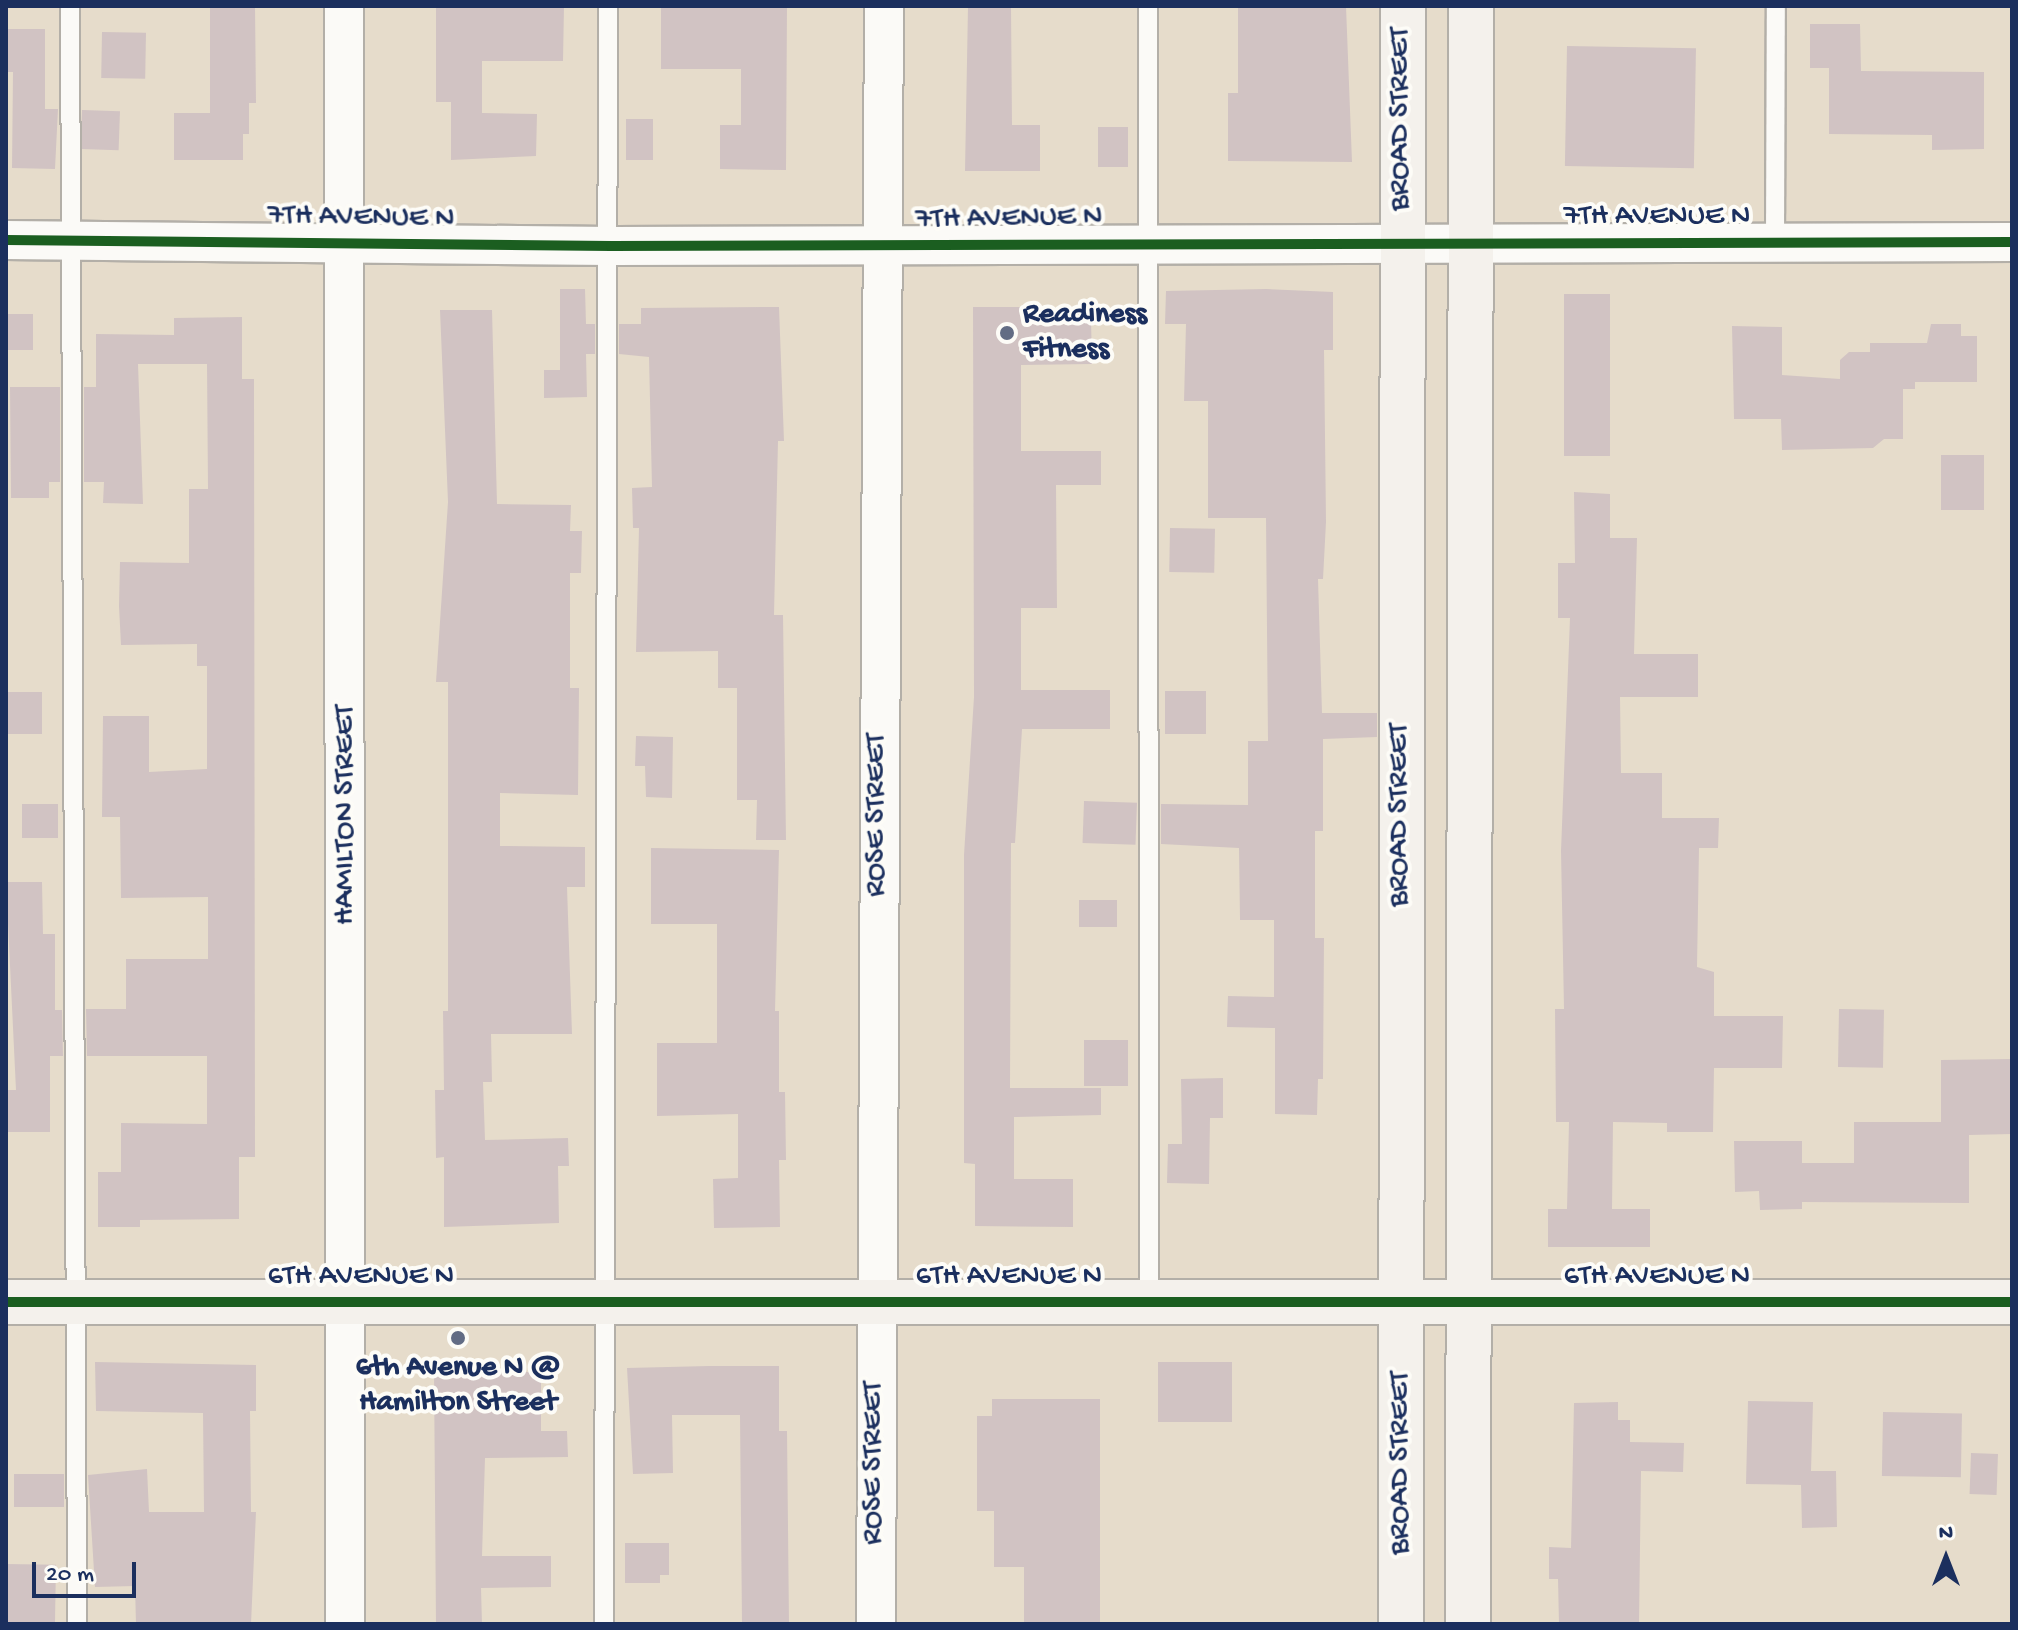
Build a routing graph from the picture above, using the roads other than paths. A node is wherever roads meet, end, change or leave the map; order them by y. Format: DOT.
graph roads {
  1 [pos="70,6"];
  2 [pos="344,6"];
  3 [pos="608,6"];
  4 [pos="884,6"];
  5 [pos="1148,6"];
  6 [pos="1403,6"];
  7 [pos="1471,6"];
  8 [pos="1776,6"];
  9 [pos="6,240"];
  10 [pos="72,240"];
  11 [pos="347,242"];
  12 [pos="1148,242"];
  13 [pos="1471,242"];
  14 [pos="1775,242"];
  15 [pos="2012,242"];
  16 [pos="1401,243"];
  17 [pos="883,245"];
  18 [pos="611,246"];
  19 [pos="6,1302"];
  20 [pos="77,1302"];
  21 [pos="347,1302"];
  22 [pos="603,1302"];
  23 [pos="874,1302"];
  24 [pos="1149,1302"];
  25 [pos="1402,1302"];
  26 [pos="1469,1302"];
  27 [pos="2012,1302"];
  28 [pos="77,1624"];
  29 [pos="345,1624"];
  30 [pos="604,1624"];
  31 [pos="876,1624"];
  32 [pos="1401,1624"];
  33 [pos="1468,1624"];
  1 -- 10 [label="lane"];
  2 -- 11 [label="street, HAMILTON STREET"];
  3 -- 18 [label="lane"];
  4 -- 17 [label="street, ROSE STREET"];
  5 -- 12 [label="lane"];
  6 -- 16 [label="main road, BROAD STREET"];
  7 -- 13 [label="main road"];
  8 -- 14 [label="lane"];
  9 -- 10 [label="street, 7TH AVENUE N"];
  10 -- 11 [label="street, 7TH AVENUE N"];
  10 -- 20 [label="lane"];
  11 -- 18 [label="street, 7TH AVENUE N"];
  11 -- 21 [label="street, HAMILTON STREET"];
  12 -- 16 [label="street, 7TH AVENUE N"];
  12 -- 17 [label="street, 7TH AVENUE N"];
  12 -- 24 [label="lane"];
  13 -- 14 [label="street, 7TH AVENUE N"];
  13 -- 16 [label="street, 7TH AVENUE N"];
  13 -- 26 [label="main road"];
  14 -- 15 [label="street, 7TH AVENUE N"];
  16 -- 25 [label="main road, BROAD STREET"];
  17 -- 18 [label="street, 7TH AVENUE N"];
  17 -- 23 [label="street, ROSE STREET"];
  18 -- 22 [label="lane"];
  19 -- 20 [label="main road, 6TH AVENUE N"];
  20 -- 21 [label="main road, 6TH AVENUE N"];
  20 -- 28 [label="lane"];
  21 -- 22 [label="main road, 6TH AVENUE N"];
  21 -- 29 [label="street, HAMILTON STREET"];
  22 -- 23 [label="main road, 6TH AVENUE N"];
  22 -- 30 [label="lane"];
  23 -- 24 [label="main road, 6TH AVENUE N"];
  23 -- 31 [label="street, ROSE STREET"];
  24 -- 25 [label="main road, 6TH AVENUE N"];
  25 -- 26 [label="main road, 6TH AVENUE N"];
  25 -- 32 [label="main road, BROAD STREET"];
  26 -- 27 [label="main road, 6TH AVENUE N"];
  26 -- 33 [label="main road"];
}
